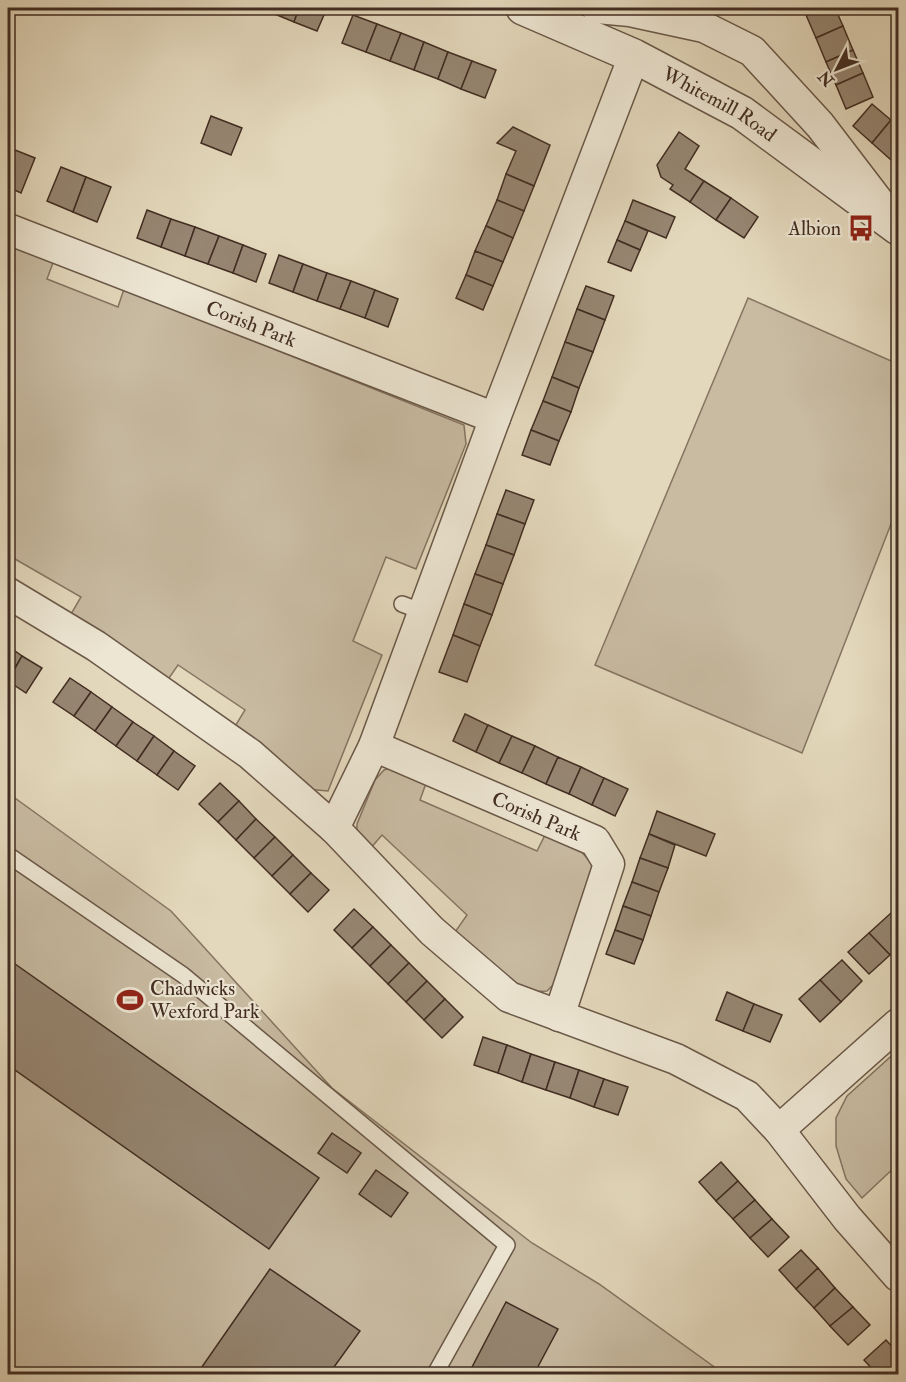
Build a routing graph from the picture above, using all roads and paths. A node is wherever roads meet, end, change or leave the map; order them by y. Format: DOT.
graph roads {
  1 [pos="523,8"];
  2 [pos="597,8"];
  3 [pos="571,14"];
  4 [pos="634,56"];
  5 [pos="898,227"];
  6 [pos="8,229"];
  7 [pos="495,418"];
  8 [pos="8,593"];
  9 [pos="374,746"];
  10 [pos="334,828"];
  11 [pos="8,855"];
  12 [pos="559,1016"];
  13 [pos="898,1023"];
  14 [pos="779,1130"];
  15 [pos="898,1276"];
  16 [pos="435,1374"];
  1 -- 3 [label="street, Whitemill Road"];
  2 -- 5 [label="street"];
  3 -- 4 [label="street, Whitemill Road"];
  4 -- 5 [label="street, Whitemill Road"];
  4 -- 7 [label="street"];
  6 -- 7 [label="street, Corish Park"];
  7 -- 9 [label="street"];
  8 -- 10 [label="street"];
  9 -- 10 [label="street"];
  9 -- 12 [label="street, Corish Park"];
  10 -- 12 [label="street"];
  11 -- 16 [label="lane"];
  12 -- 14 [label="street"];
  13 -- 14 [label="street"];
  14 -- 15 [label="street"];
}
